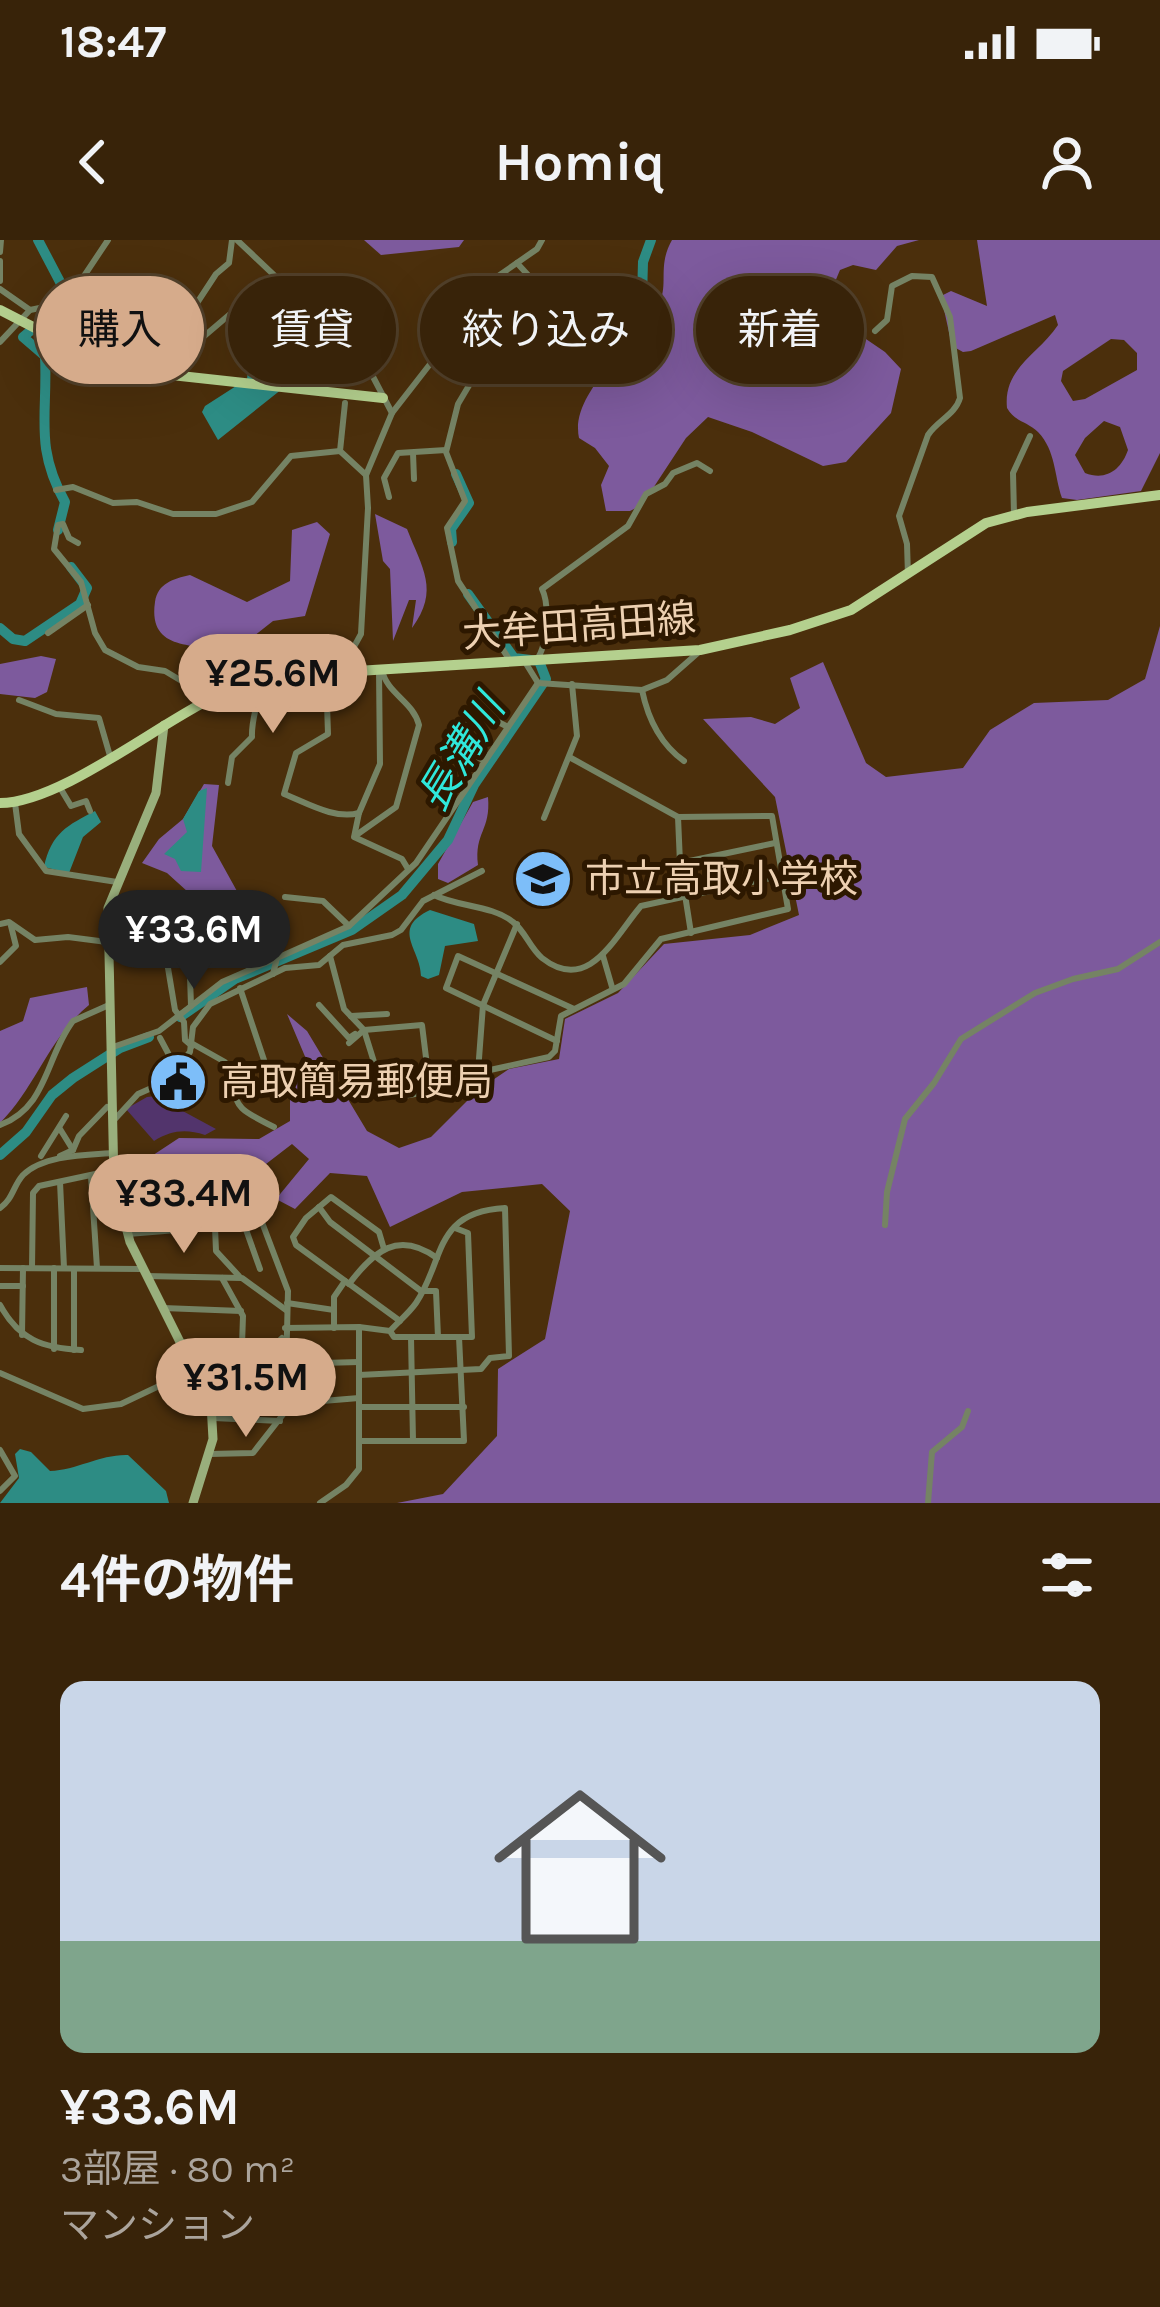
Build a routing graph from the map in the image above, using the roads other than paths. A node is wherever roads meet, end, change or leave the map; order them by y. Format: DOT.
graph roads {
  1 [pos="1,240"];
  2 [pos="108,240"];
  3 [pos="234,240"];
  4 [pos="542,240"];
  5 [pos="0,257"];
  6 [pos="517,262"];
  7 [pos="275,276"];
  8 [pos="0,285"];
  9 [pos="204,292"];
  10 [pos="0,310"];
  11 [pos="30,310"];
  12 [pos="228,316"];
  13 [pos="26,325"];
  14 [pos="36,329"];
  15 [pos="875,331"];
  16 [pos="204,336"];
  17 [pos="0,342"];
  18 [pos="204,381"];
  19 [pos="374,384"];
  20 [pos="383,398"];
  21 [pos="345,403"];
  22 [pos="392,413"];
  23 [pos="1030,436"];
  24 [pos="446,450"];
  25 [pos="340,451"];
  26 [pos="412,452"];
  27 [pos="710,471"];
  28 [pos="365,475"];
  29 [pos="414,479"];
  30 [pos="56,490"];
  31 [pos="1160,495"];
  32 [pos="388,497"];
  33 [pos="1014,514"];
  34 [pos="78,543"];
  35 [pos="908,575"];
  36 [pos="88,604"];
  37 [pos="48,633"];
  38 [pos="700,650"];
  39 [pos="530,661"];
  40 [pos="511,662"];
  41 [pos="381,670"];
  42 [pos="308,674"];
  43 [pos="258,680"];
  44 [pos="538,683"];
  45 [pos="572,684"];
  46 [pos="642,691"];
  47 [pos="212,698"];
  48 [pos="19,700"];
  49 [pos="164,724"];
  50 [pos="508,727"];
  51 [pos="110,757"];
  52 [pos="572,758"];
  53 [pos="684,760"];
  54 [pos="484,761"];
  55 [pos="228,783"];
  56 [pos="59,786"];
  57 [pos="0,803"];
  58 [pos="15,803"];
  59 [pos="89,811"];
  60 [pos="359,813"];
  61 [pos="544,818"];
  62 [pos="678,818"];
  63 [pos="354,837"];
  64 [pos="775,842"];
  65 [pos="680,863"];
  66 [pos="408,869"];
  67 [pos="482,872"];
  68 [pos="782,876"];
  69 [pos="117,882"];
  70 [pos="434,896"];
  71 [pos="685,896"];
  72 [pos="285,897"];
  73 [pos="5,923"];
  74 [pos="517,924"];
  75 [pos="350,926"];
  76 [pos="691,933"];
  77 [pos="1160,941"];
  78 [pos="106,942"];
  79 [pos="166,956"];
  80 [pos="330,956"];
  81 [pos="602,956"];
  82 [pos="184,957"];
  83 [pos="278,958"];
  84 [pos="0,962"];
  85 [pos="498,973"];
  86 [pos="273,974"];
  87 [pos="240,988"];
  88 [pos="613,988"];
  89 [pos="109,1005"];
  90 [pos="319,1005"];
  91 [pos="483,1005"];
  92 [pos="191,1006"];
  93 [pos="574,1009"];
  94 [pos="387,1014"];
  95 [pos="178,1015"];
  96 [pos="351,1016"];
  97 [pos="363,1029"];
  98 [pos="160,1038"];
  99 [pos="557,1041"];
  100 [pos="349,1043"];
  101 [pos="193,1045"];
  102 [pos="110,1048"];
  103 [pos="265,1063"];
  104 [pos="176,1068"];
  105 [pos="478,1072"];
  106 [pos="165,1082"];
  107 [pos="430,1090"];
  108 [pos="184,1101"];
  109 [pos="107,1107"];
  110 [pos="66,1116"];
  111 [pos="113,1122"];
  112 [pos="0,1125"];
  113 [pos="274,1127"];
  114 [pos="60,1129"];
  115 [pos="74,1150"];
  116 [pos="114,1153"];
  117 [pos="41,1156"];
  118 [pos="40,1166"];
  119 [pos="114,1170"];
  120 [pos="92,1175"];
  121 [pos="60,1182"];
  122 [pos="252,1196"];
  123 [pos="319,1207"];
  124 [pos="0,1208"];
  125 [pos="262,1222"];
  126 [pos="244,1224"];
  127 [pos="885,1225"];
  128 [pos="215,1227"];
  129 [pos="455,1228"];
  130 [pos="127,1234"];
  131 [pos="384,1249"];
  132 [pos="371,1254"];
  133 [pos="437,1258"];
  134 [pos="0,1268"];
  135 [pos="22,1268"];
  136 [pos="32,1268"];
  137 [pos="55,1268"];
  138 [pos="69,1268"];
  139 [pos="97,1268"];
  140 [pos="260,1269"];
  141 [pos="144,1272"];
  142 [pos="222,1278"];
  143 [pos="242,1278"];
  144 [pos="347,1282"];
  145 [pos="0,1286"];
  146 [pos="22,1286"];
  147 [pos="421,1291"];
  148 [pos="0,1305"];
  149 [pos="286,1307"];
  150 [pos="163,1308"];
  151 [pos="334,1310"];
  152 [pos="241,1311"];
  153 [pos="400,1321"];
  154 [pos="359,1327"];
  155 [pos="334,1328"];
  156 [pos="390,1331"];
  157 [pos="285,1332"];
  158 [pos="22,1335"];
  159 [pos="411,1337"];
  160 [pos="437,1337"];
  161 [pos="459,1337"];
  162 [pos="181,1342"];
  163 [pos="242,1345"];
  164 [pos="54,1349"];
  165 [pos="359,1362"];
  166 [pos="285,1364"];
  167 [pos="195,1369"];
  168 [pos="460,1370"];
  169 [pos="412,1372"];
  170 [pos="0,1373"];
  171 [pos="359,1375"];
  172 [pos="205,1387"];
  173 [pos="285,1390"];
  174 [pos="359,1402"];
  175 [pos="286,1404"];
  176 [pos="412,1406"];
  177 [pos="464,1407"];
  178 [pos="968,1412"];
  179 [pos="214,1418"];
  180 [pos="280,1421"];
  181 [pos="360,1441"];
  182 [pos="412,1441"];
  183 [pos="0,1450"];
  184 [pos="210,1454"];
  185 [pos="0,1491"];
  186 [pos="197,1501"];
  187 [pos="320,1503"];
  188 [pos="928,1503"];
  1 -- 5 [label="street"];
  2 -- 11 [label="street"];
  3 -- 7 [label="street"];
  3 -- 9 [label="street"];
  4 -- 6 [label="street"];
  5 -- 8 [label="street"];
  6 -- 22 [label="street"];
  6 -- 24 [label="street"];
  8 -- 11 [label="street"];
  10 -- 13 [label="main road"];
  11 -- 13 [label="street"];
  12 -- 16 [label="street"];
  13 -- 14 [label="main road"];
  13 -- 17 [label="street"];
  15 -- 35 [label="street"];
  18 -- 20 [label="main road"];
  19 -- 20 [label="street"];
  20 -- 22 [label="street"];
  21 -- 25 [label="street"];
  22 -- 28 [label="street"];
  23 -- 33 [label="street"];
  24 -- 26 [label="street"];
  24 -- 40 [label="street"];
  25 -- 28 [label="street"];
  25 -- 30 [label="street"];
  26 -- 29 [label="street"];
  26 -- 32 [label="street"];
  27 -- 39 [label="street"];
  28 -- 42 [label="street"];
  31 -- 33 [label="main road, 大牟田高田線"];
  33 -- 35 [label="main road, 大牟田高田線"];
  34 -- 36 [label="street"];
  35 -- 38 [label="main road, 大牟田高田線"];
  36 -- 37 [label="street"];
  36 -- 47 [label="street"];
  38 -- 39 [label="main road, 大牟田高田線"];
  38 -- 46 [label="street"];
  39 -- 40 [label="main road, 大牟田高田線"];
  39 -- 44 [label="street"];
  40 -- 41 [label="main road, 大牟田高田線"];
  41 -- 42 [label="main road, 大牟田高田線"];
  41 -- 60 [label="street"];
  41 -- 63 [label="street"];
  42 -- 43 [label="main road, 大牟田高田線"];
  42 -- 60 [label="street"];
  43 -- 47 [label="main road, 大牟田高田線"];
  43 -- 55 [label="street"];
  44 -- 45 [label="street"];
  44 -- 50 [label="street"];
  45 -- 46 [label="street"];
  45 -- 52 [label="street"];
  46 -- 53 [label="street"];
  47 -- 49 [label="main road, 大牟田高田線"];
  48 -- 51 [label="street"];
  49 -- 51 [label="main road, 大牟田高田線"];
  49 -- 69 [label="street"];
  50 -- 54 [label="street"];
  50 -- 54 [label="street"];
  51 -- 56 [label="main road, 大牟田高田線"];
  52 -- 61 [label="street"];
  52 -- 62 [label="street"];
  54 -- 66 [label="street"];
  56 -- 58 [label="main road, 大牟田高田線"];
  56 -- 59 [label="street"];
  57 -- 58 [label="main road, 大牟田高田線"];
  58 -- 69 [label="street"];
  60 -- 63 [label="street"];
  62 -- 64 [label="street"];
  62 -- 65 [label="street"];
  63 -- 66 [label="street"];
  64 -- 65 [label="street"];
  64 -- 68 [label="street"];
  65 -- 71 [label="street"];
  66 -- 75 [label="street"];
  67 -- 70 [label="street"];
  68 -- 71 [label="street"];
  68 -- 76 [label="street"];
  69 -- 78 [label="street"];
  70 -- 74 [label="street"];
  70 -- 80 [label="street"];
  71 -- 76 [label="street"];
  71 -- 81 [label="street"];
  72 -- 75 [label="street"];
  73 -- 78 [label="street"];
  73 -- 84 [label="street"];
  74 -- 81 [label="street"];
  74 -- 85 [label="street"];
  75 -- 83 [label="street"];
  76 -- 88 [label="street"];
  77 -- 127 [label="street"];
  78 -- 89 [label="street"];
  79 -- 95 [label="street"];
  80 -- 86 [label="street"];
  80 -- 96 [label="street"];
  81 -- 88 [label="street"];
  82 -- 92 [label="street"];
  83 -- 86 [label="street"];
  83 -- 92 [label="street"];
  85 -- 91 [label="street"];
  85 -- 91 [label="street"];
  85 -- 93 [label="street"];
  86 -- 87 [label="street"];
  87 -- 101 [label="street"];
  87 -- 103 [label="street"];
  88 -- 93 [label="street"];
  89 -- 102 [label="street"];
  89 -- 112 [label="street"];
  90 -- 97 [label="street"];
  91 -- 99 [label="street"];
  91 -- 105 [label="street"];
  92 -- 95 [label="street"];
  93 -- 99 [label="street"];
  94 -- 96 [label="street"];
  95 -- 101 [label="street"];
  95 -- 102 [label="street"];
  96 -- 97 [label="street"];
  97 -- 100 [label="street"];
  97 -- 107 [label="street"];
  97 -- 107 [label="street"];
  98 -- 104 [label="street"];
  99 -- 105 [label="street"];
  101 -- 104 [label="street"];
  101 -- 113 [label="street"];
  102 -- 111 [label="street"];
  104 -- 106 [label="street"];
  105 -- 107 [label="street"];
  106 -- 108 [label="street"];
  106 -- 111 [label="street"];
  109 -- 115 [label="street"];
  110 -- 114 [label="street"];
  111 -- 116 [label="street"];
  114 -- 115 [label="street"];
  114 -- 117 [label="street"];
  115 -- 118 [label="street"];
  116 -- 118 [label="street"];
  116 -- 119 [label="street"];
  118 -- 124 [label="street"];
  119 -- 120 [label="street"];
  119 -- 130 [label="street"];
  120 -- 121 [label="street"];
  120 -- 139 [label="street"];
  121 -- 136 [label="street"];
  121 -- 138 [label="street"];
  122 -- 125 [label="street"];
  123 -- 131 [label="street"];
  123 -- 132 [label="street"];
  123 -- 144 [label="street"];
  125 -- 126 [label="street"];
  125 -- 149 [label="street"];
  126 -- 128 [label="street"];
  126 -- 140 [label="street"];
  128 -- 130 [label="street"];
  128 -- 143 [label="street"];
  129 -- 133 [label="street"];
  129 -- 161 [label="street"];
  129 -- 168 [label="street"];
  130 -- 141 [label="street"];
  131 -- 132 [label="street"];
  131 -- 133 [label="street"];
  132 -- 144 [label="street"];
  132 -- 147 [label="street"];
  133 -- 147 [label="street"];
  134 -- 135 [label="street"];
  135 -- 136 [label="street"];
  135 -- 146 [label="street"];
  136 -- 137 [label="street"];
  137 -- 138 [label="street"];
  137 -- 164 [label="street"];
  138 -- 139 [label="street"];
  138 -- 164 [label="street"];
  139 -- 141 [label="street"];
  141 -- 142 [label="street"];
  141 -- 150 [label="street"];
  142 -- 143 [label="street"];
  142 -- 152 [label="street"];
  143 -- 149 [label="street"];
  144 -- 151 [label="street"];
  144 -- 153 [label="street"];
  145 -- 146 [label="street"];
  146 -- 158 [label="street"];
  147 -- 153 [label="street"];
  147 -- 160 [label="street"];
  148 -- 158 [label="street"];
  149 -- 151 [label="street"];
  149 -- 157 [label="street"];
  150 -- 152 [label="street"];
  150 -- 162 [label="street"];
  151 -- 155 [label="street"];
  152 -- 163 [label="street"];
  153 -- 156 [label="street"];
  154 -- 155 [label="street"];
  154 -- 156 [label="street"];
  154 -- 165 [label="street"];
  155 -- 157 [label="street"];
  156 -- 159 [label="street"];
  157 -- 163 [label="street"];
  157 -- 166 [label="street"];
  158 -- 164 [label="street"];
  159 -- 160 [label="street"];
  159 -- 169 [label="street"];
  160 -- 161 [label="street"];
  161 -- 168 [label="street"];
  162 -- 163 [label="street"];
  162 -- 167 [label="street"];
  165 -- 166 [label="street"];
  165 -- 171 [label="street"];
  166 -- 173 [label="street"];
  167 -- 170 [label="street"];
  167 -- 172 [label="street"];
  168 -- 169 [label="street"];
  168 -- 177 [label="street"];
  169 -- 171 [label="street"];
  169 -- 176 [label="street"];
  171 -- 174 [label="street"];
  172 -- 173 [label="street"];
  172 -- 179 [label="street"];
  173 -- 175 [label="street"];
  174 -- 175 [label="street"];
  174 -- 176 [label="street"];
  174 -- 181 [label="street"];
  175 -- 180 [label="street"];
  176 -- 177 [label="street"];
  176 -- 182 [label="street"];
  177 -- 182 [label="street"];
  178 -- 188 [label="street"];
  179 -- 180 [label="street"];
  179 -- 184 [label="street"];
  180 -- 184 [label="street"];
  181 -- 182 [label="street"];
  181 -- 187 [label="street"];
  183 -- 185 [label="street"];
  184 -- 186 [label="street"];
}
